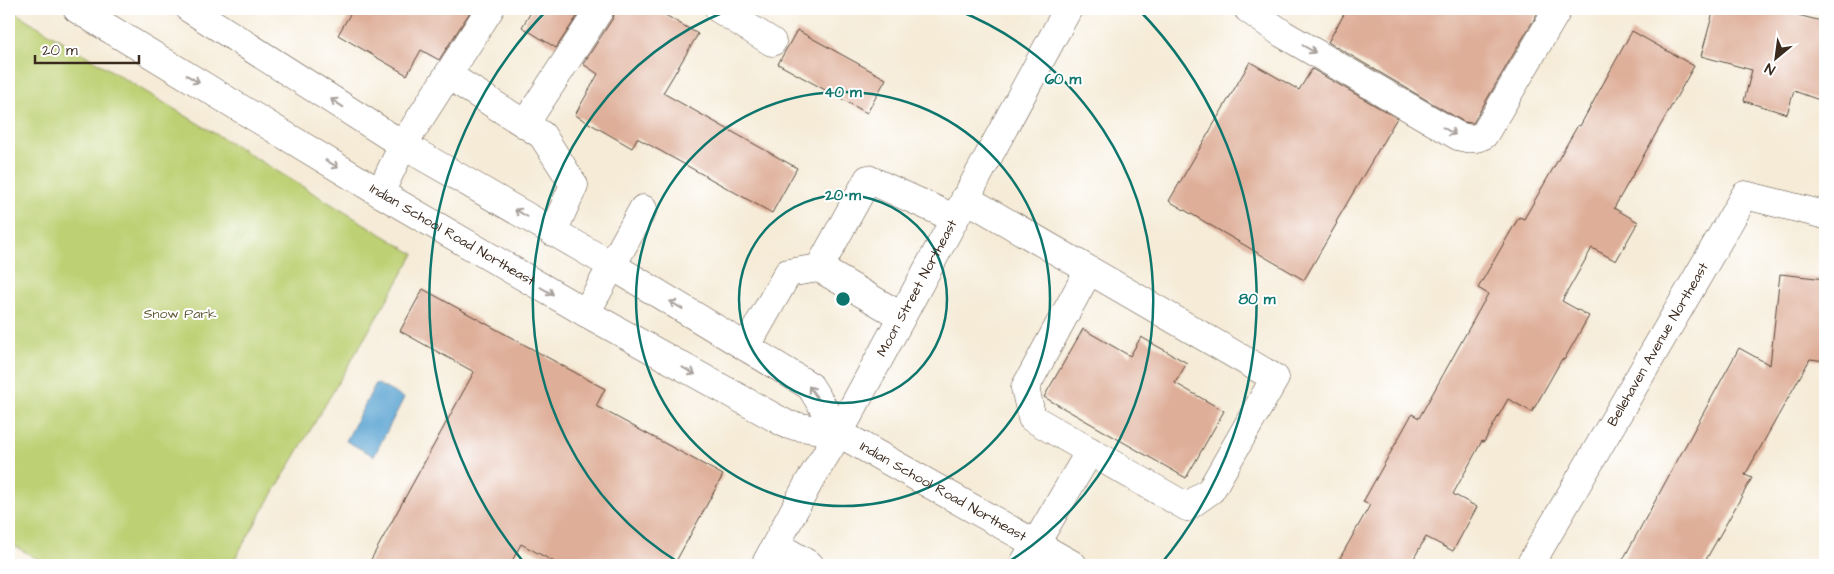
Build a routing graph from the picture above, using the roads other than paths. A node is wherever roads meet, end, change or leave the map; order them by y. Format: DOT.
graph roads {
  1 [pos="77,9"];
  2 [pos="190,9"];
  3 [pos="490,9"];
  4 [pos="600,9"];
  5 [pos="719,9"];
  6 [pos="1068,9"];
  7 [pos="1558,9"];
  8 [pos="1264,14"];
  9 [pos="772,42"];
  10 [pos="448,75"];
  11 [pos="525,124"];
  12 [pos="403,145"];
  13 [pos="380,193"];
  14 [pos="960,208"];
  15 [pos="643,209"];
  16 [pos="1825,215"];
  17 [pos="553,232"];
  18 [pos="611,265"];
  19 [pos="819,268"];
  20 [pos="1089,270"];
  21 [pos="586,313"];
  22 [pos="901,316"];
  23 [pos="746,347"];
  24 [pos="839,433"];
  25 [pos="1090,451"];
  26 [pos="770,555"];
  27 [pos="1029,555"];
  28 [pos="810,565"];
  29 [pos="1073,565"];
  30 [pos="1530,565"];
  1 -- 13 [label="street, Indian School Road Northeast, one-way"];
  12 -- 2 [label="street, Indian School Road Northeast, one-way"];
  3 -- 10 [label="street"];
  4 -- 11 [label="street"];
  5 -- 9 [label="street"];
  6 -- 14 [label="street, Moon Street Northeast"];
  8 -- 7 [label="street, one-way"];
  10 -- 11 [label="street"];
  10 -- 12 [label="street"];
  11 -- 17 [label="street"];
  12 -- 13 [label="street"];
  17 -- 12 [label="street, Indian School Road Northeast, one-way"];
  13 -- 21 [label="street, Indian School Road Northeast, one-way"];
  14 -- 19 [label="street"];
  14 -- 20 [label="street"];
  14 -- 22 [label="street, Moon Street Northeast"];
  15 -- 18 [label="street"];
  16 -- 30 [label="street, Bellehaven Avenue Northeast"];
  17 -- 18 [label="street, Indian School Road Northeast"];
  18 -- 21 [label="street"];
  23 -- 18 [label="street, Indian School Road Northeast, one-way"];
  19 -- 22 [label="street"];
  19 -- 23 [label="street"];
  20 -- 25 [label="street"];
  20 -- 25 [label="street"];
  21 -- 24 [label="street, Indian School Road Northeast, one-way"];
  22 -- 24 [label="street, Moon Street Northeast"];
  24 -- 23 [label="street, Indian School Road Northeast, one-way"];
  24 -- 26 [label="street, Moon Street Northeast"];
  24 -- 27 [label="street, Indian School Road Northeast"];
  25 -- 27 [label="street"];
  26 -- 28 [label="street"];
  27 -- 29 [label="street, Indian School Road Northeast"];
}
